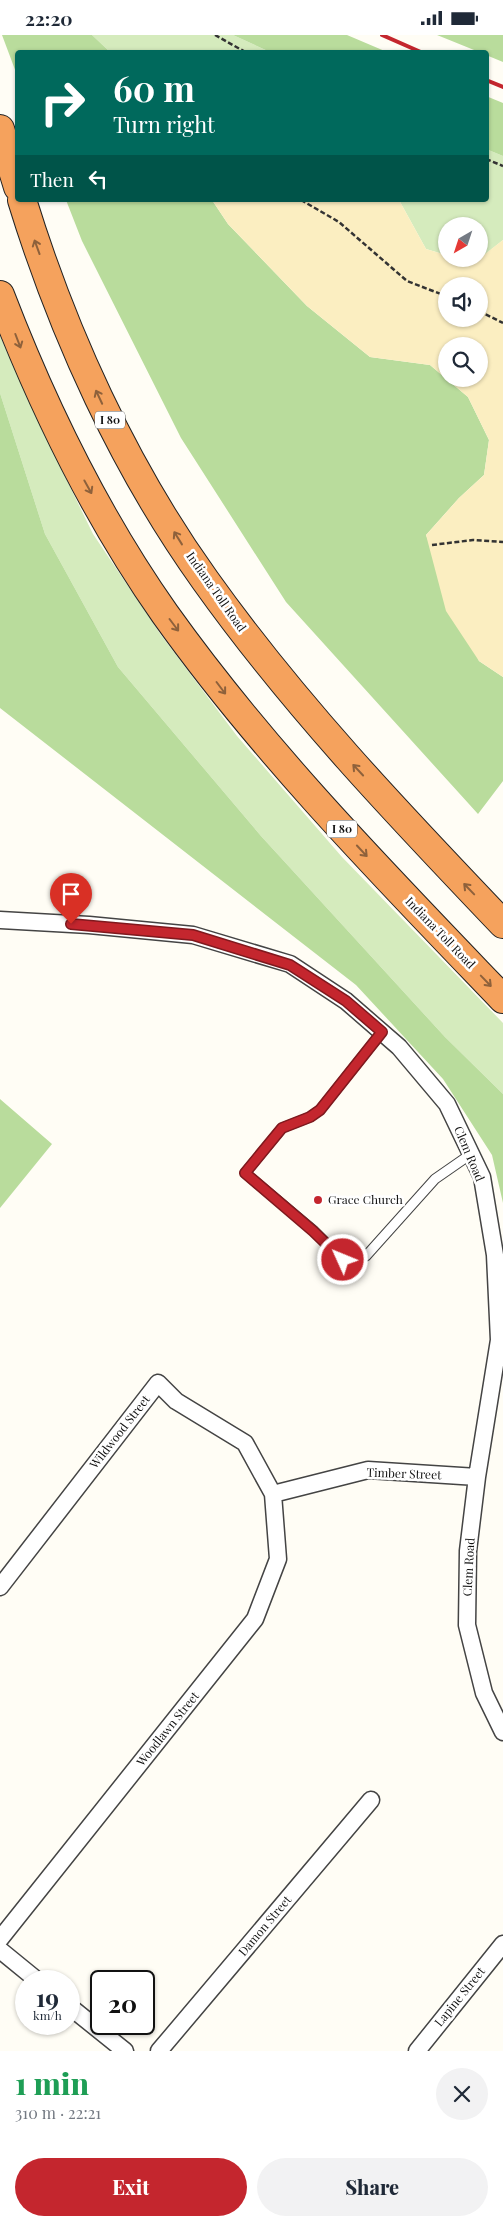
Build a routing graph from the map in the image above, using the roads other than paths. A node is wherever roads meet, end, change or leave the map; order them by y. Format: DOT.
graph roads {
  1 [pos="0,129"];
  2 [pos="15,177"];
  3 [pos="23,202"];
  4 [pos="0,295"];
  5 [pos="0,920"];
  6 [pos="503,924"];
  7 [pos="503,999"];
  8 [pos="382,1032"];
  9 [pos="471,1154"];
  10 [pos="477,1477"];
  11 [pos="273,1494"];
  12 [pos="0,1587"];
  13 [pos="503,1732"];
  14 [pos="371,1800"];
  15 [pos="0,1939"];
  16 [pos="503,1944"];
  17 [pos="0,1951"];
  18 [pos="24,1970"];
  19 [pos="80,2015"];
  20 [pos="125,2051"];
  21 [pos="160,2051"];
  22 [pos="417,2051"];
  1 -- 2 [label="highway"];
  6 -- 3 [label="highway, Indiana Toll Road / I 80, one-way"];
  4 -- 7 [label="highway, Indiana Toll Road / I 80, one-way"];
  5 -- 8 [label="street, Clem Road"];
  8 -- 9 [label="street, Clem Road"];
  8 -- 9 [label="lane"];
  9 -- 10 [label="street, Clem Road"];
  10 -- 11 [label="street, Timber Street"];
  10 -- 13 [label="street, Clem Road"];
  11 -- 12 [label="street, Wildwood Street"];
  11 -- 15 [label="street, Woodlawn Street"];
  14 -- 21 [label="street, Damon Street"];
  16 -- 22 [label="street, Lapine Street"];
  17 -- 18 [label="street"];
  19 -- 20 [label="street"];
}
